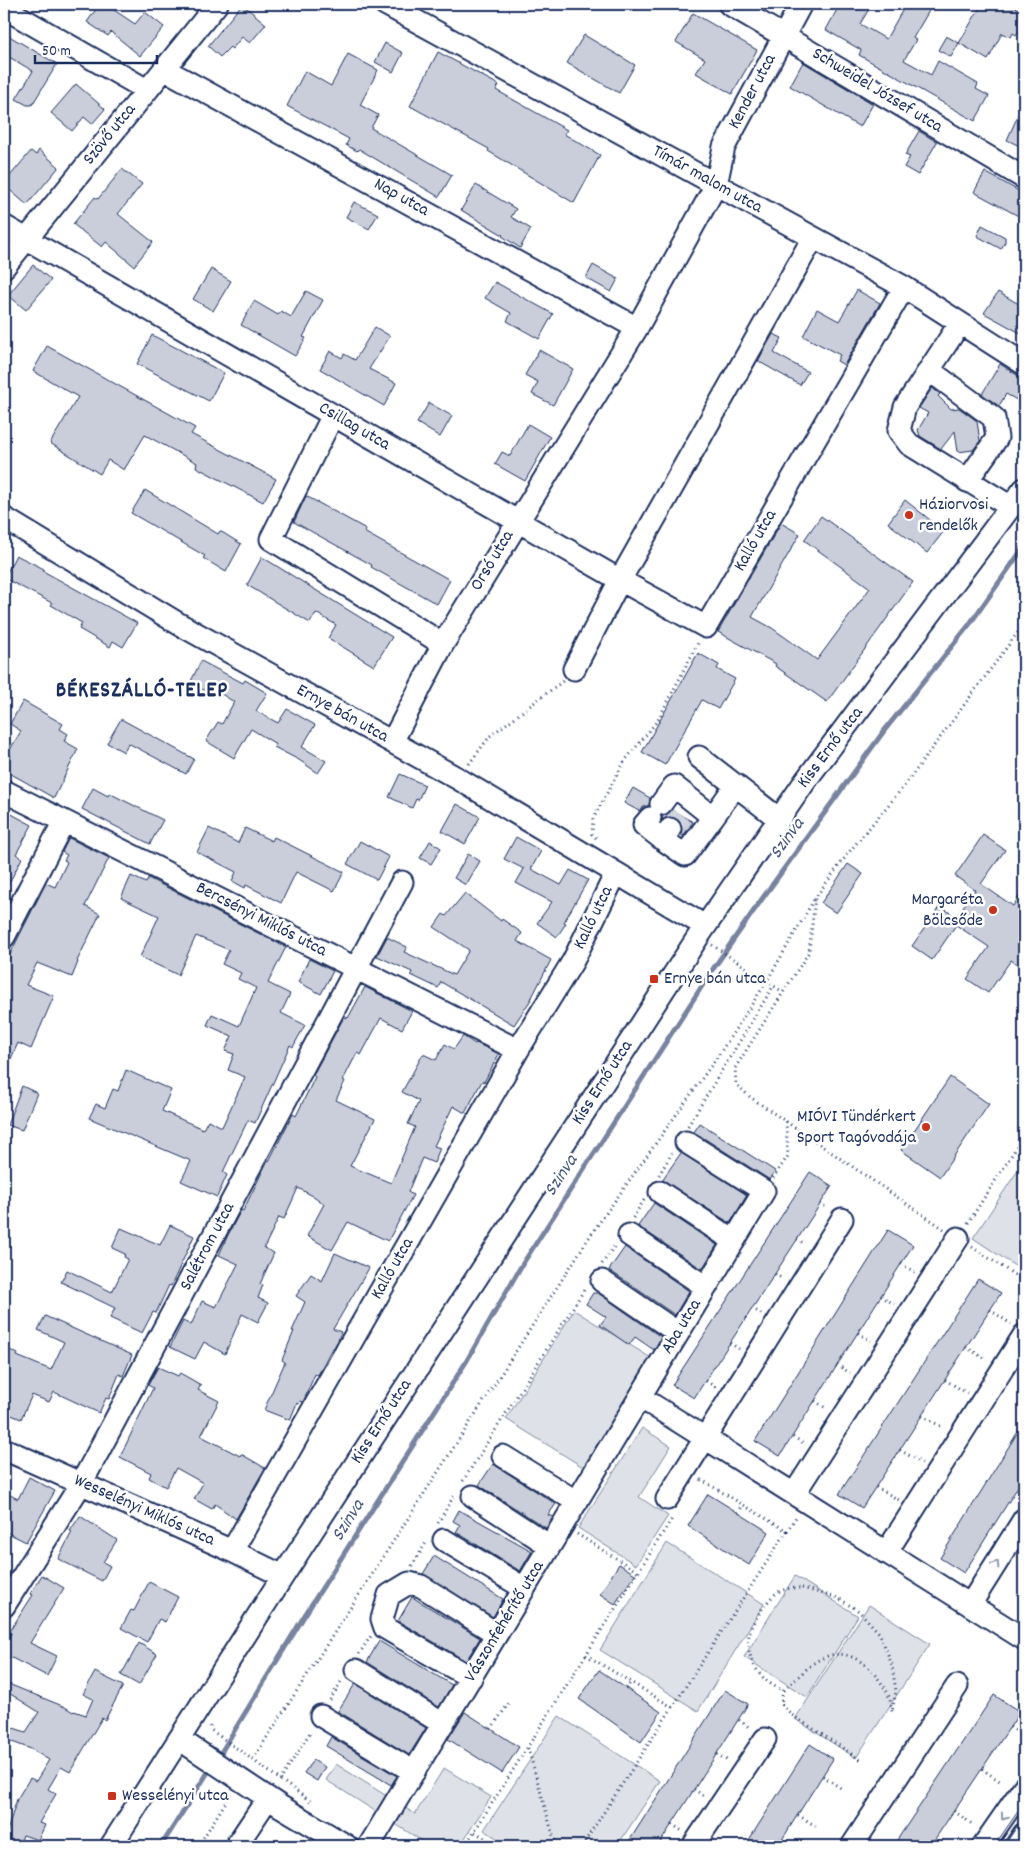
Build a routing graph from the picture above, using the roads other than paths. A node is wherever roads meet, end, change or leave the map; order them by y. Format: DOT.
graph roads {
  1 [pos="218,4"];
  2 [pos="385,4"];
  3 [pos="729,4"];
  4 [pos="801,4"];
  5 [pos="4,8"];
  6 [pos="784,35"];
  7 [pos="164,69"];
  8 [pos="147,90"];
  9 [pos="1024,178"];
  10 [pos="716,185"];
  11 [pos="4,226"];
  12 [pos="813,238"];
  13 [pos="26,239"];
  14 [pos="4,267"];
  15 [pos="904,287"];
  16 [pos="960,323"];
  17 [pos="637,328"];
  18 [pos="1024,364"];
  19 [pos="930,370"];
  20 [pos="333,415"];
  21 [pos="967,480"];
  22 [pos="1024,488"];
  23 [pos="1011,507"];
  24 [pos="4,518"];
  25 [pos="518,521"];
  26 [pos="620,580"];
  27 [pos="706,627"];
  28 [pos="443,644"];
  29 [pos="574,669"];
  30 [pos="392,742"];
  31 [pos="699,757"];
  32 [pos="736,785"];
  33 [pos="4,791"];
  34 [pos="713,817"];
  35 [pos="779,819"];
  36 [pos="676,820"];
  37 [pos="64,821"];
  38 [pos="616,873"];
  39 [pos="402,882"];
  40 [pos="705,926"];
  41 [pos="4,937"];
  42 [pos="356,969"];
  43 [pos="518,1050"];
  44 [pos="685,1137"];
  45 [pos="660,1192"];
  46 [pos="842,1219"];
  47 [pos="629,1235"];
  48 [pos="958,1238"];
  49 [pos="734,1241"];
  50 [pos="602,1281"];
  51 [pos="706,1288"];
  52 [pos="1021,1331"];
  53 [pos="678,1332"];
  54 [pos="640,1397"];
  55 [pos="704,1438"];
  56 [pos="4,1449"];
  57 [pos="503,1456"];
  58 [pos="82,1484"];
  59 [pos="794,1494"];
  60 [pos="473,1496"];
  61 [pos="577,1502"];
  62 [pos="672,1504"];
  63 [pos="1024,1519"];
  64 [pos="438,1533"];
  65 [pos="550,1546"];
  66 [pos="232,1551"];
  67 [pos="886,1552"];
  68 [pos="283,1576"];
  69 [pos="524,1588"];
  70 [pos="970,1605"];
  71 [pos="4,1606"];
  72 [pos="497,1634"];
  73 [pos="1024,1639"];
  74 [pos="356,1670"];
  75 [pos="471,1678"];
  76 [pos="956,1686"];
  77 [pos="321,1716"];
  78 [pos="443,1724"];
  79 [pos="179,1739"];
  80 [pos="765,1739"];
  81 [pos="414,1772"];
  82 [pos="1024,1787"];
  83 [pos="268,1798"];
  84 [pos="1024,1834"];
  85 [pos="111,1846"];
  86 [pos="236,1846"];
  87 [pos="347,1846"];
  88 [pos="369,1846"];
  89 [pos="693,1846"];
  90 [pos="852,1846"];
  91 [pos="983,1846"];
  92 [pos="1016,1846"];
  1 -- 7 [label="street, Szövő utca"];
  2 -- 10 [label="street, Tímár malom utca"];
  3 -- 6 [label="street, Schweidel József utca"];
  4 -- 6 [label="street, Kender utca"];
  5 -- 8 [label="street"];
  6 -- 9 [label="street, Schweidel József utca"];
  6 -- 10 [label="street, Kender utca"];
  7 -- 8 [label="street, Szövő utca"];
  7 -- 17 [label="street, Nap utca"];
  8 -- 13 [label="street, Szövő utca"];
  10 -- 12 [label="street, Tímár malom utca"];
  10 -- 17 [label="street, Orsó utca"];
  11 -- 13 [label="street, Csillag utca"];
  12 -- 15 [label="street, Tímár malom utca"];
  12 -- 26 [label="street"];
  13 -- 14 [label="street, Szövő utca"];
  13 -- 20 [label="street, Csillag utca"];
  15 -- 16 [label="street, Tímár malom utca"];
  15 -- 27 [label="street, Kalló utca"];
  16 -- 18 [label="street, Tímár malom utca"];
  16 -- 19 [label="street"];
  17 -- 25 [label="street, Orsó utca"];
  19 -- 21 [label="street"];
  19 -- 21 [label="street"];
  20 -- 25 [label="street, Csillag utca"];
  20 -- 28 [label="street"];
  21 -- 23 [label="street"];
  22 -- 23 [label="street, Kiss Ernő utca"];
  23 -- 35 [label="street, Kiss Ernő utca"];
  24 -- 30 [label="street, Ernye bán utca"];
  25 -- 26 [label="street, Csillag utca"];
  25 -- 28 [label="street, Orsó utca"];
  26 -- 27 [label="street, Csillag utca"];
  26 -- 29 [label="street"];
  28 -- 30 [label="street, Orsó utca"];
  30 -- 38 [label="street, Ernye bán utca"];
  31 -- 32 [label="street"];
  32 -- 34 [label="street"];
  32 -- 35 [label="street"];
  33 -- 37 [label="street, Bercsényi Miklós utca"];
  34 -- 36 [label="street"];
  34 -- 36 [label="street"];
  35 -- 40 [label="street, Kiss Ernő utca"];
  36 -- 36 [label="street"];
  37 -- 41 [label="street"];
  37 -- 42 [label="street, Bercsényi Miklós utca"];
  38 -- 40 [label="street, Ernye bán utca"];
  38 -- 43 [label="street, Kalló utca"];
  39 -- 42 [label="street, Salétrom utca"];
  40 -- 68 [label="street, Kiss Ernő utca"];
  42 -- 43 [label="street, Bercsényi Miklós utca"];
  42 -- 58 [label="street, Salétrom utca"];
  43 -- 66 [label="street, Kalló utca"];
  44 -- 49 [label="street, Aba utca"];
  45 -- 49 [label="street"];
  46 -- 55 [label="street"];
  47 -- 51 [label="street"];
  48 -- 59 [label="street"];
  49 -- 51 [label="street, Aba utca"];
  50 -- 53 [label="street"];
  51 -- 53 [label="street, Aba utca"];
  52 -- 67 [label="street"];
  53 -- 54 [label="street, Aba utca"];
  54 -- 55 [label="street"];
  54 -- 61 [label="street, Vászonfehérítő utca"];
  55 -- 59 [label="street"];
  55 -- 62 [label="street"];
  56 -- 58 [label="street, Wesselényi Miklós utca"];
  57 -- 61 [label="street"];
  58 -- 66 [label="street, Wesselényi Miklós utca"];
  58 -- 71 [label="street, Salétrom utca"];
  59 -- 67 [label="street"];
  60 -- 65 [label="street"];
  61 -- 65 [label="street, Vászonfehérítő utca"];
  70 -- 63 [label="street, one-way"];
  64 -- 69 [label="street"];
  65 -- 69 [label="street, Vászonfehérítő utca"];
  66 -- 68 [label="street, Wesselényi Miklós utca"];
  67 -- 70 [label="street"];
  68 -- 79 [label="street, Kiss Ernő utca"];
  69 -- 72 [label="street, Vászonfehérítő utca"];
  70 -- 73 [label="street"];
  72 -- 75 [label="street, Vászonfehérítő utca"];
  72 -- 75 [label="street"];
  74 -- 78 [label="street"];
  75 -- 78 [label="street, Vászonfehérítő utca"];
  76 -- 90 [label="street"];
  77 -- 81 [label="street"];
  78 -- 81 [label="street, Vászonfehérítő utca"];
  79 -- 83 [label="street"];
  79 -- 85 [label="street, Kiss Ernő utca"];
  80 -- 89 [label="street"];
  81 -- 88 [label="street, Vászonfehérítő utca"];
  82 -- 91 [label="street, one-way"];
  83 -- 86 [label="street"];
  83 -- 87 [label="street"];
  84 -- 92 [label="street"];
}
